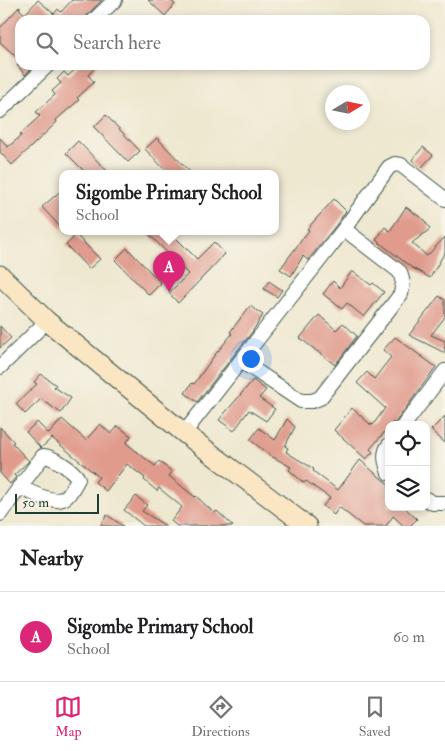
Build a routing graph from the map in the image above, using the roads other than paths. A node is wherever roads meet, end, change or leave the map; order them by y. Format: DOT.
graph roads {
  1 [pos="115,0"];
  2 [pos="99,15"];
  3 [pos="43,70"];
  4 [pos="0,111"];
  5 [pos="445,199"];
  6 [pos="344,229"];
  7 [pos="0,275"];
  8 [pos="47,321"];
  9 [pos="241,360"];
  10 [pos="0,368"];
  11 [pos="445,372"];
  12 [pos="407,421"];
  13 [pos="184,433"];
  14 [pos="19,487"];
  15 [pos="430,501"];
  16 [pos="445,503"];
  17 [pos="0,514"];
  18 [pos="307,526"];
  1 -- 2 [label="street"];
  3 -- 4 [label="street"];
  5 -- 6 [label="street"];
  6 -- 9 [label="street"];
  6 -- 9 [label="street"];
  7 -- 8 [label="street"];
  8 -- 10 [label="street"];
  8 -- 13 [label="street"];
  9 -- 13 [label="street"];
  11 -- 12 [label="street"];
  13 -- 18 [label="street"];
  14 -- 17 [label="street"];
  15 -- 16 [label="street"];
}
